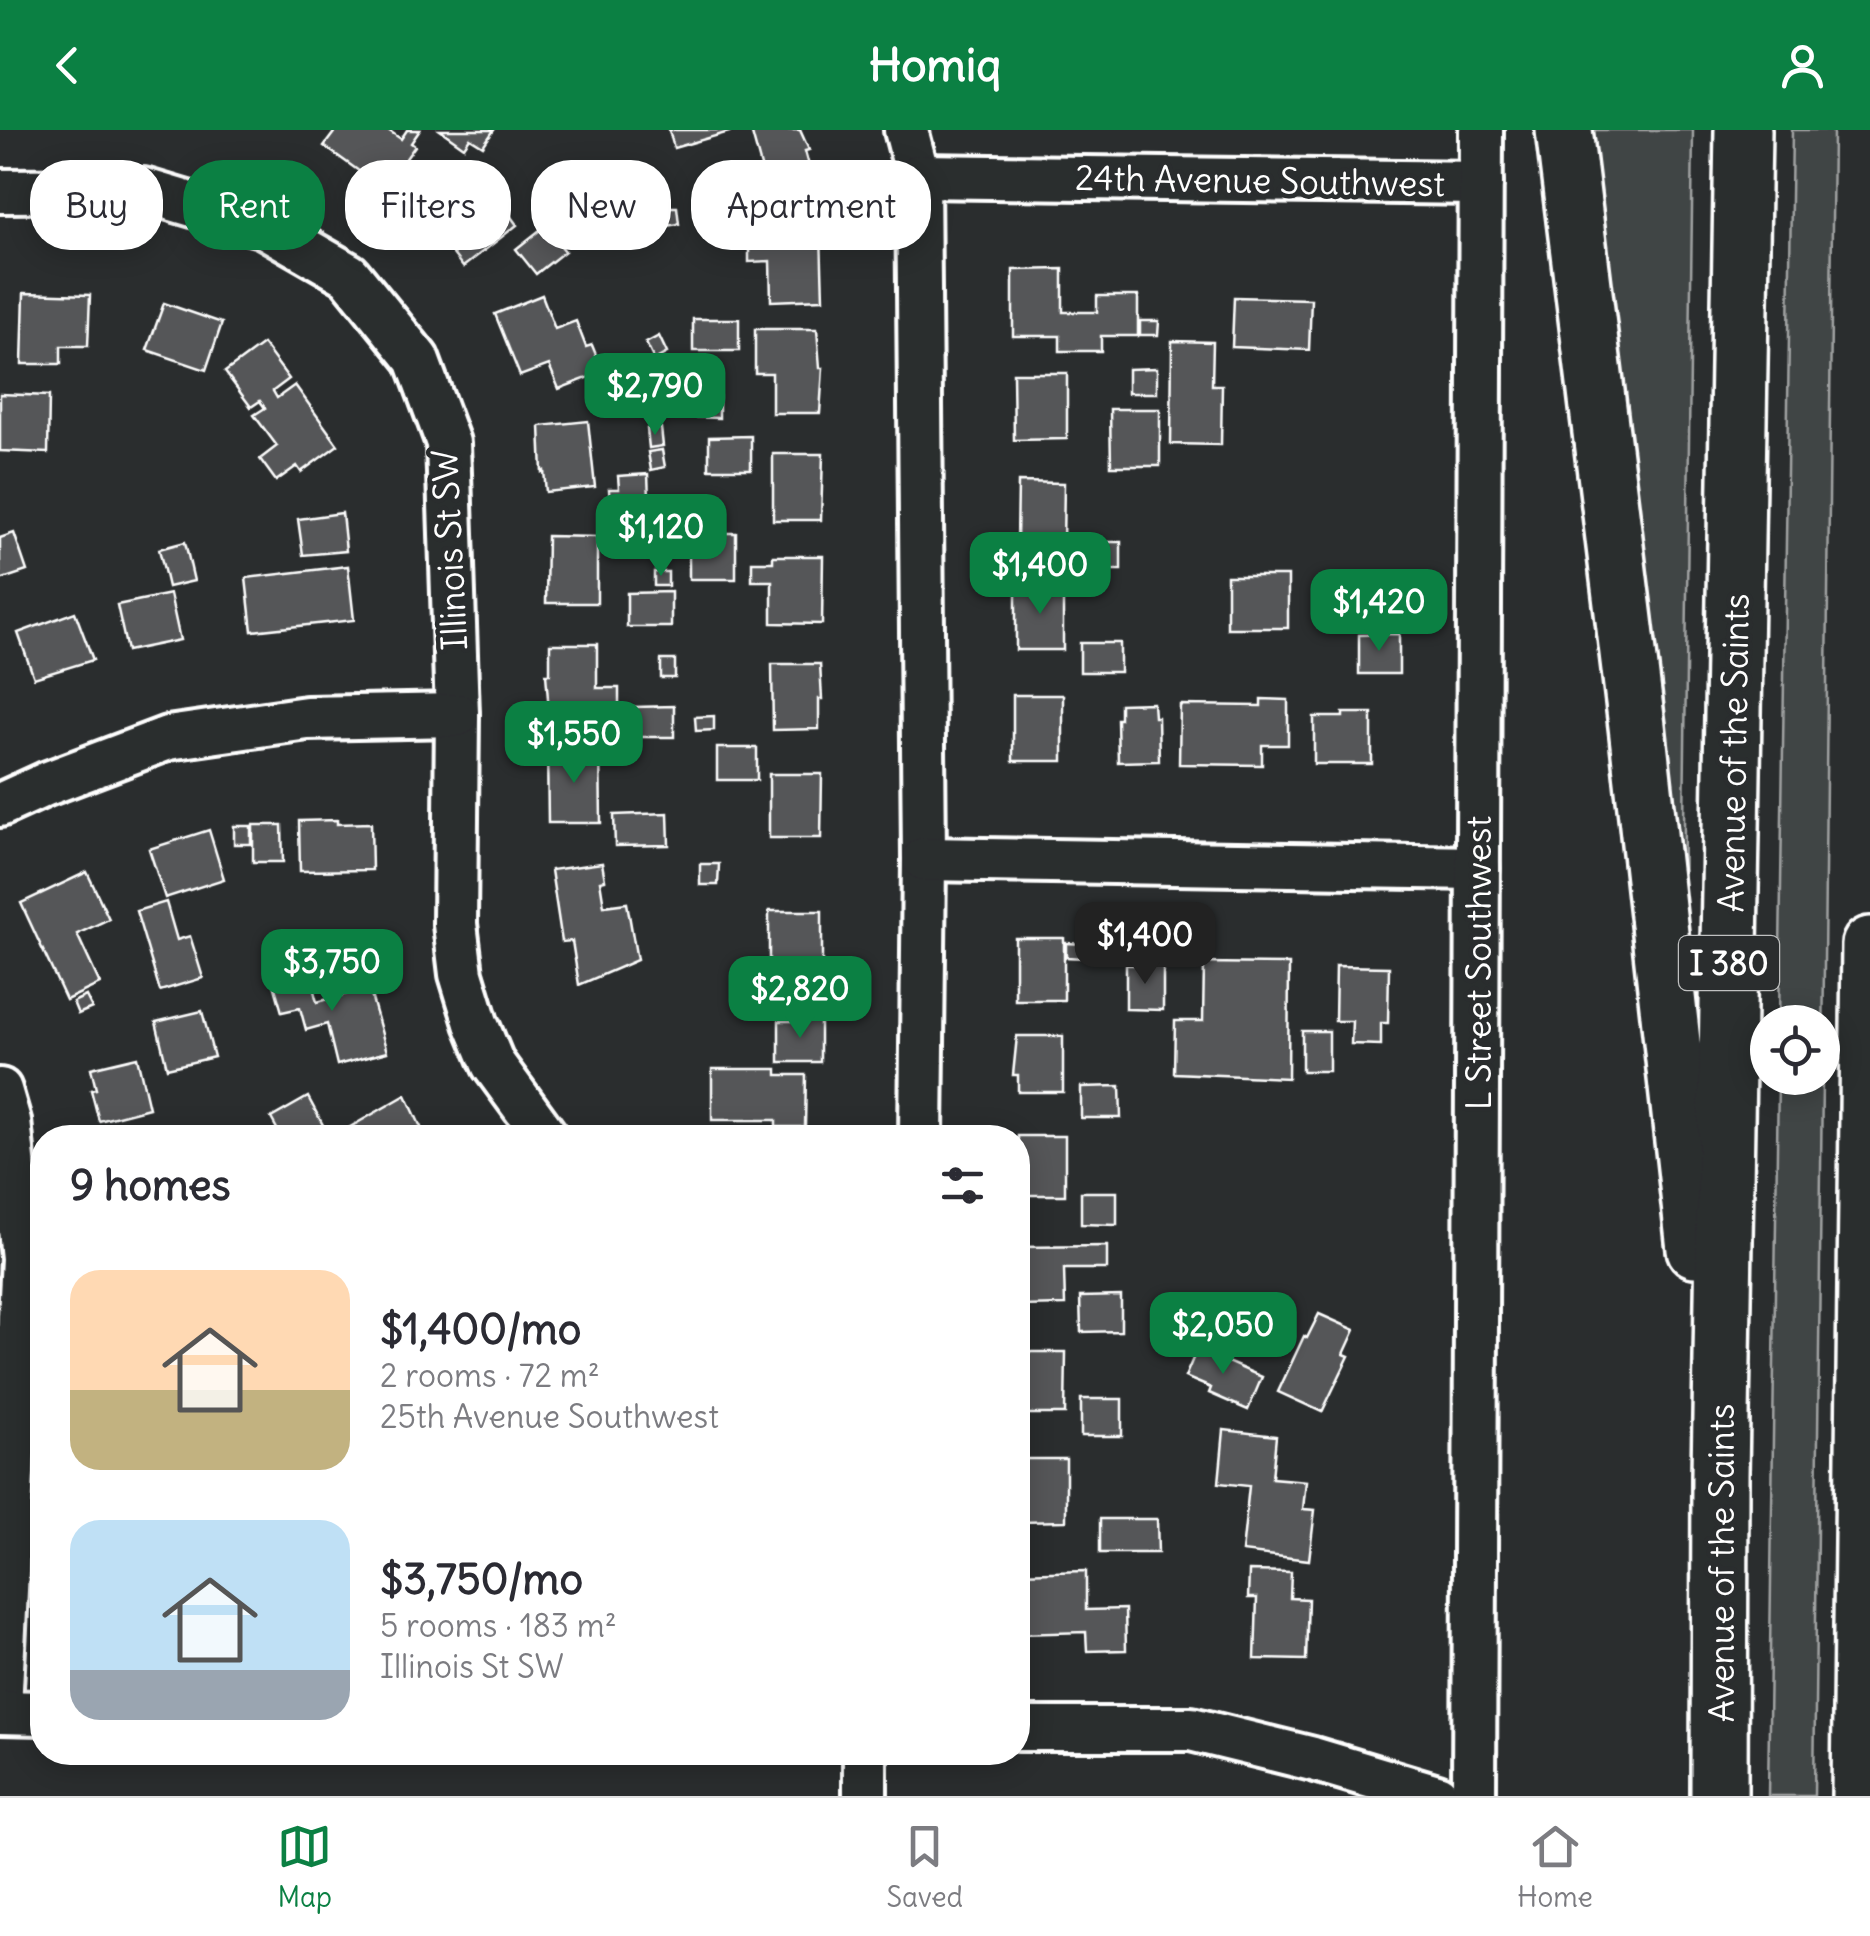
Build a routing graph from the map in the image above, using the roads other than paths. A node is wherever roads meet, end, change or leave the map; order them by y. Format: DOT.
graph roads {
  1 [pos="906,130"];
  2 [pos="1481,130"];
  3 [pos="1564,130"];
  4 [pos="1744,130"];
  5 [pos="914,160"];
  6 [pos="931,176"];
  7 [pos="1481,184"];
  8 [pos="0,190"];
  9 [pos="919,250"];
  10 [pos="456,715"];
  11 [pos="0,805"];
  12 [pos="924,859"];
  13 [pos="1478,868"];
  14 [pos="1870,945"];
  15 [pos="0,1090"];
  16 [pos="538,1125"];
  17 [pos="922,1125"];
  18 [pos="1720,1475"];
  19 [pos="0,1710"];
  20 [pos="30,1712"];
  21 [pos="1030,1729"];
  22 [pos="865,1765"];
  23 [pos="865,1796"];
  24 [pos="1437,1796"];
  25 [pos="1474,1796"];
  26 [pos="1720,1796"];
  27 [pos="1860,1796"];
  1 -- 5 [label="street"];
  2 -- 7 [label="street, L Street Southwest"];
  3 -- 18 [label="highway"];
  4 -- 18 [label="highway, Avenue of the Saints / I 380"];
  6 -- 7 [label="street, 24th Avenue Southwest"];
  7 -- 13 [label="street, L Street Southwest"];
  8 -- 10 [label="street, Illinois St SW"];
  9 -- 12 [label="street"];
  10 -- 11 [label="street"];
  10 -- 16 [label="street, Illinois St SW"];
  12 -- 13 [label="street"];
  12 -- 17 [label="street"];
  13 -- 25 [label="street, L Street Southwest"];
  14 -- 27 [label="highway"];
  15 -- 19 [label="street"];
  18 -- 26 [label="highway, Avenue of the Saints / I 380"];
  19 -- 20 [label="street"];
  21 -- 24 [label="street"];
  22 -- 23 [label="street"];
}
